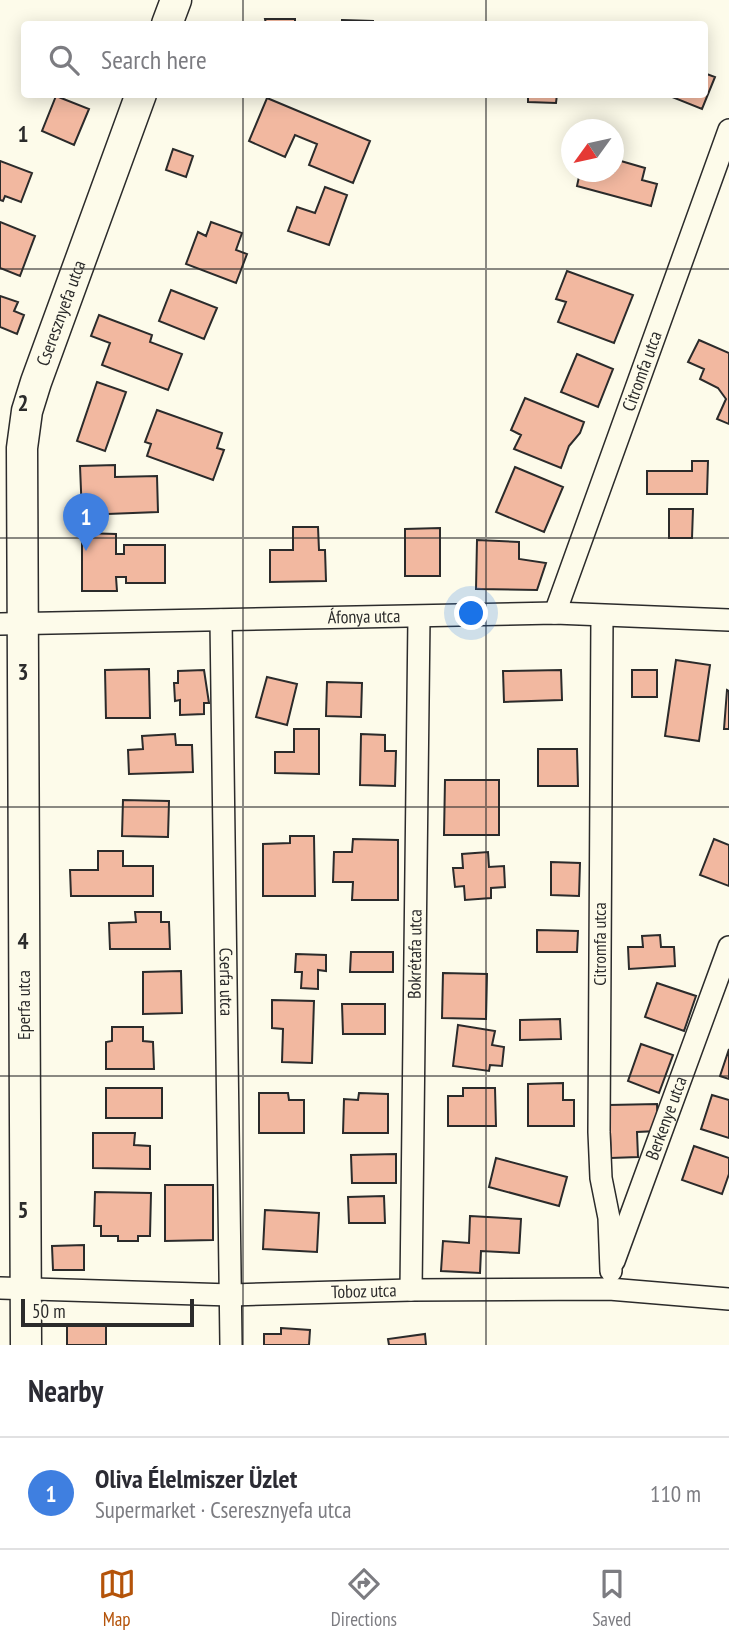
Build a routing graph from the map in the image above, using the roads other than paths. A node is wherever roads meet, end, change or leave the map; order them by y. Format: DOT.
graph roads {
  1 [pos="176,0"];
  2 [pos="168,21"];
  3 [pos="140,98"];
  4 [pos="729,130"];
  5 [pos="555,613"];
  6 [pos="602,616"];
  7 [pos="419,617"];
  8 [pos="222,620"];
  9 [pos="729,620"];
  10 [pos="11,624"];
  11 [pos="729,947"];
  12 [pos="610,1280"];
  13 [pos="13,1289"];
  14 [pos="411,1290"];
  15 [pos="231,1295"];
  16 [pos="729,1299"];
  17 [pos="26,1345"];
  18 [pos="231,1345"];
  1 -- 2 [label="street"];
  3 -- 10 [label="street, Cseresznyefa utca"];
  4 -- 5 [label="street, Citromfa utca"];
  5 -- 6 [label="street, Áfonya utca"];
  5 -- 7 [label="street, Áfonya utca"];
  6 -- 9 [label="street, Áfonya utca"];
  6 -- 12 [label="street, Citromfa utca"];
  7 -- 8 [label="street, Áfonya utca"];
  7 -- 14 [label="street, Bokrétafa utca"];
  8 -- 10 [label="street, Áfonya utca"];
  8 -- 15 [label="street, Cserfa utca"];
  10 -- 13 [label="street, Eperfa utca"];
  11 -- 12 [label="street, Berkenye utca"];
  12 -- 14 [label="street, Toboz utca"];
  12 -- 16 [label="street, Toboz utca"];
  13 -- 15 [label="street, Toboz utca"];
  13 -- 17 [label="street, Eperfa utca"];
  14 -- 15 [label="street, Toboz utca"];
  15 -- 18 [label="street, Cserfa utca"];
}
